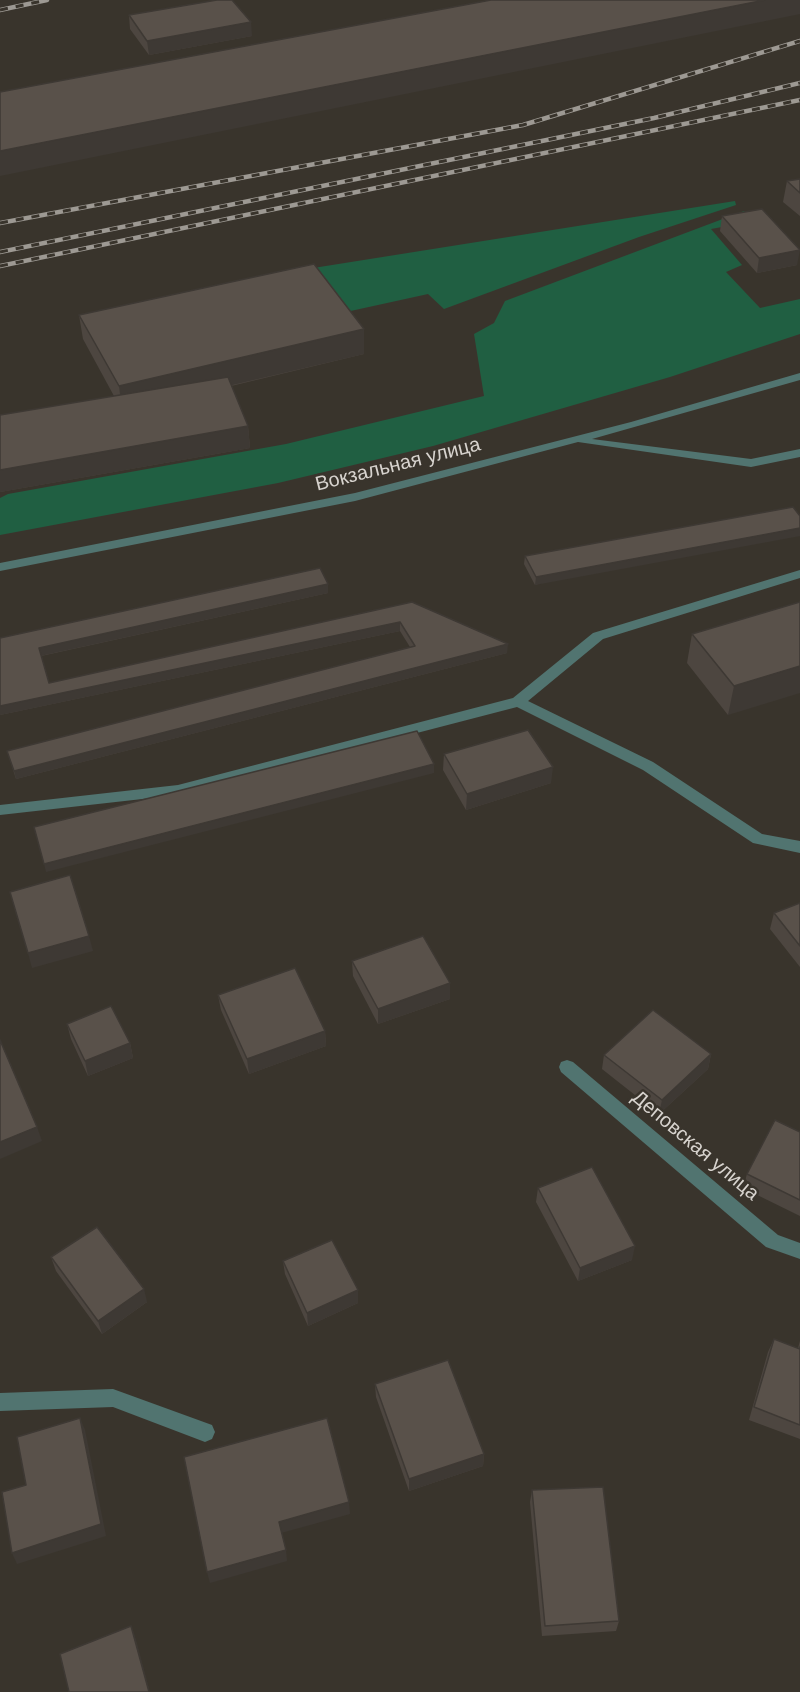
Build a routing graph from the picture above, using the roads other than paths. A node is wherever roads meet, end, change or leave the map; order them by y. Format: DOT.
graph roads {
  1 [pos="800,376"];
  2 [pos="574,440"];
  3 [pos="800,453"];
  4 [pos="0,567"];
  5 [pos="800,574"];
  6 [pos="518,702"];
  7 [pos="0,810"];
  8 [pos="800,847"];
  9 [pos="567,1067"];
  10 [pos="800,1251"];
  11 [pos="0,1402"];
  12 [pos="206,1432"];
  1 -- 2 [label="street, Вокзальная улица"];
  2 -- 3 [label="street"];
  2 -- 4 [label="street, Вокзальная улица"];
  5 -- 6 [label="street"];
  6 -- 7 [label="street"];
  6 -- 8 [label="street"];
  9 -- 10 [label="street, Деповская улица"];
  11 -- 12 [label="street"];
}
